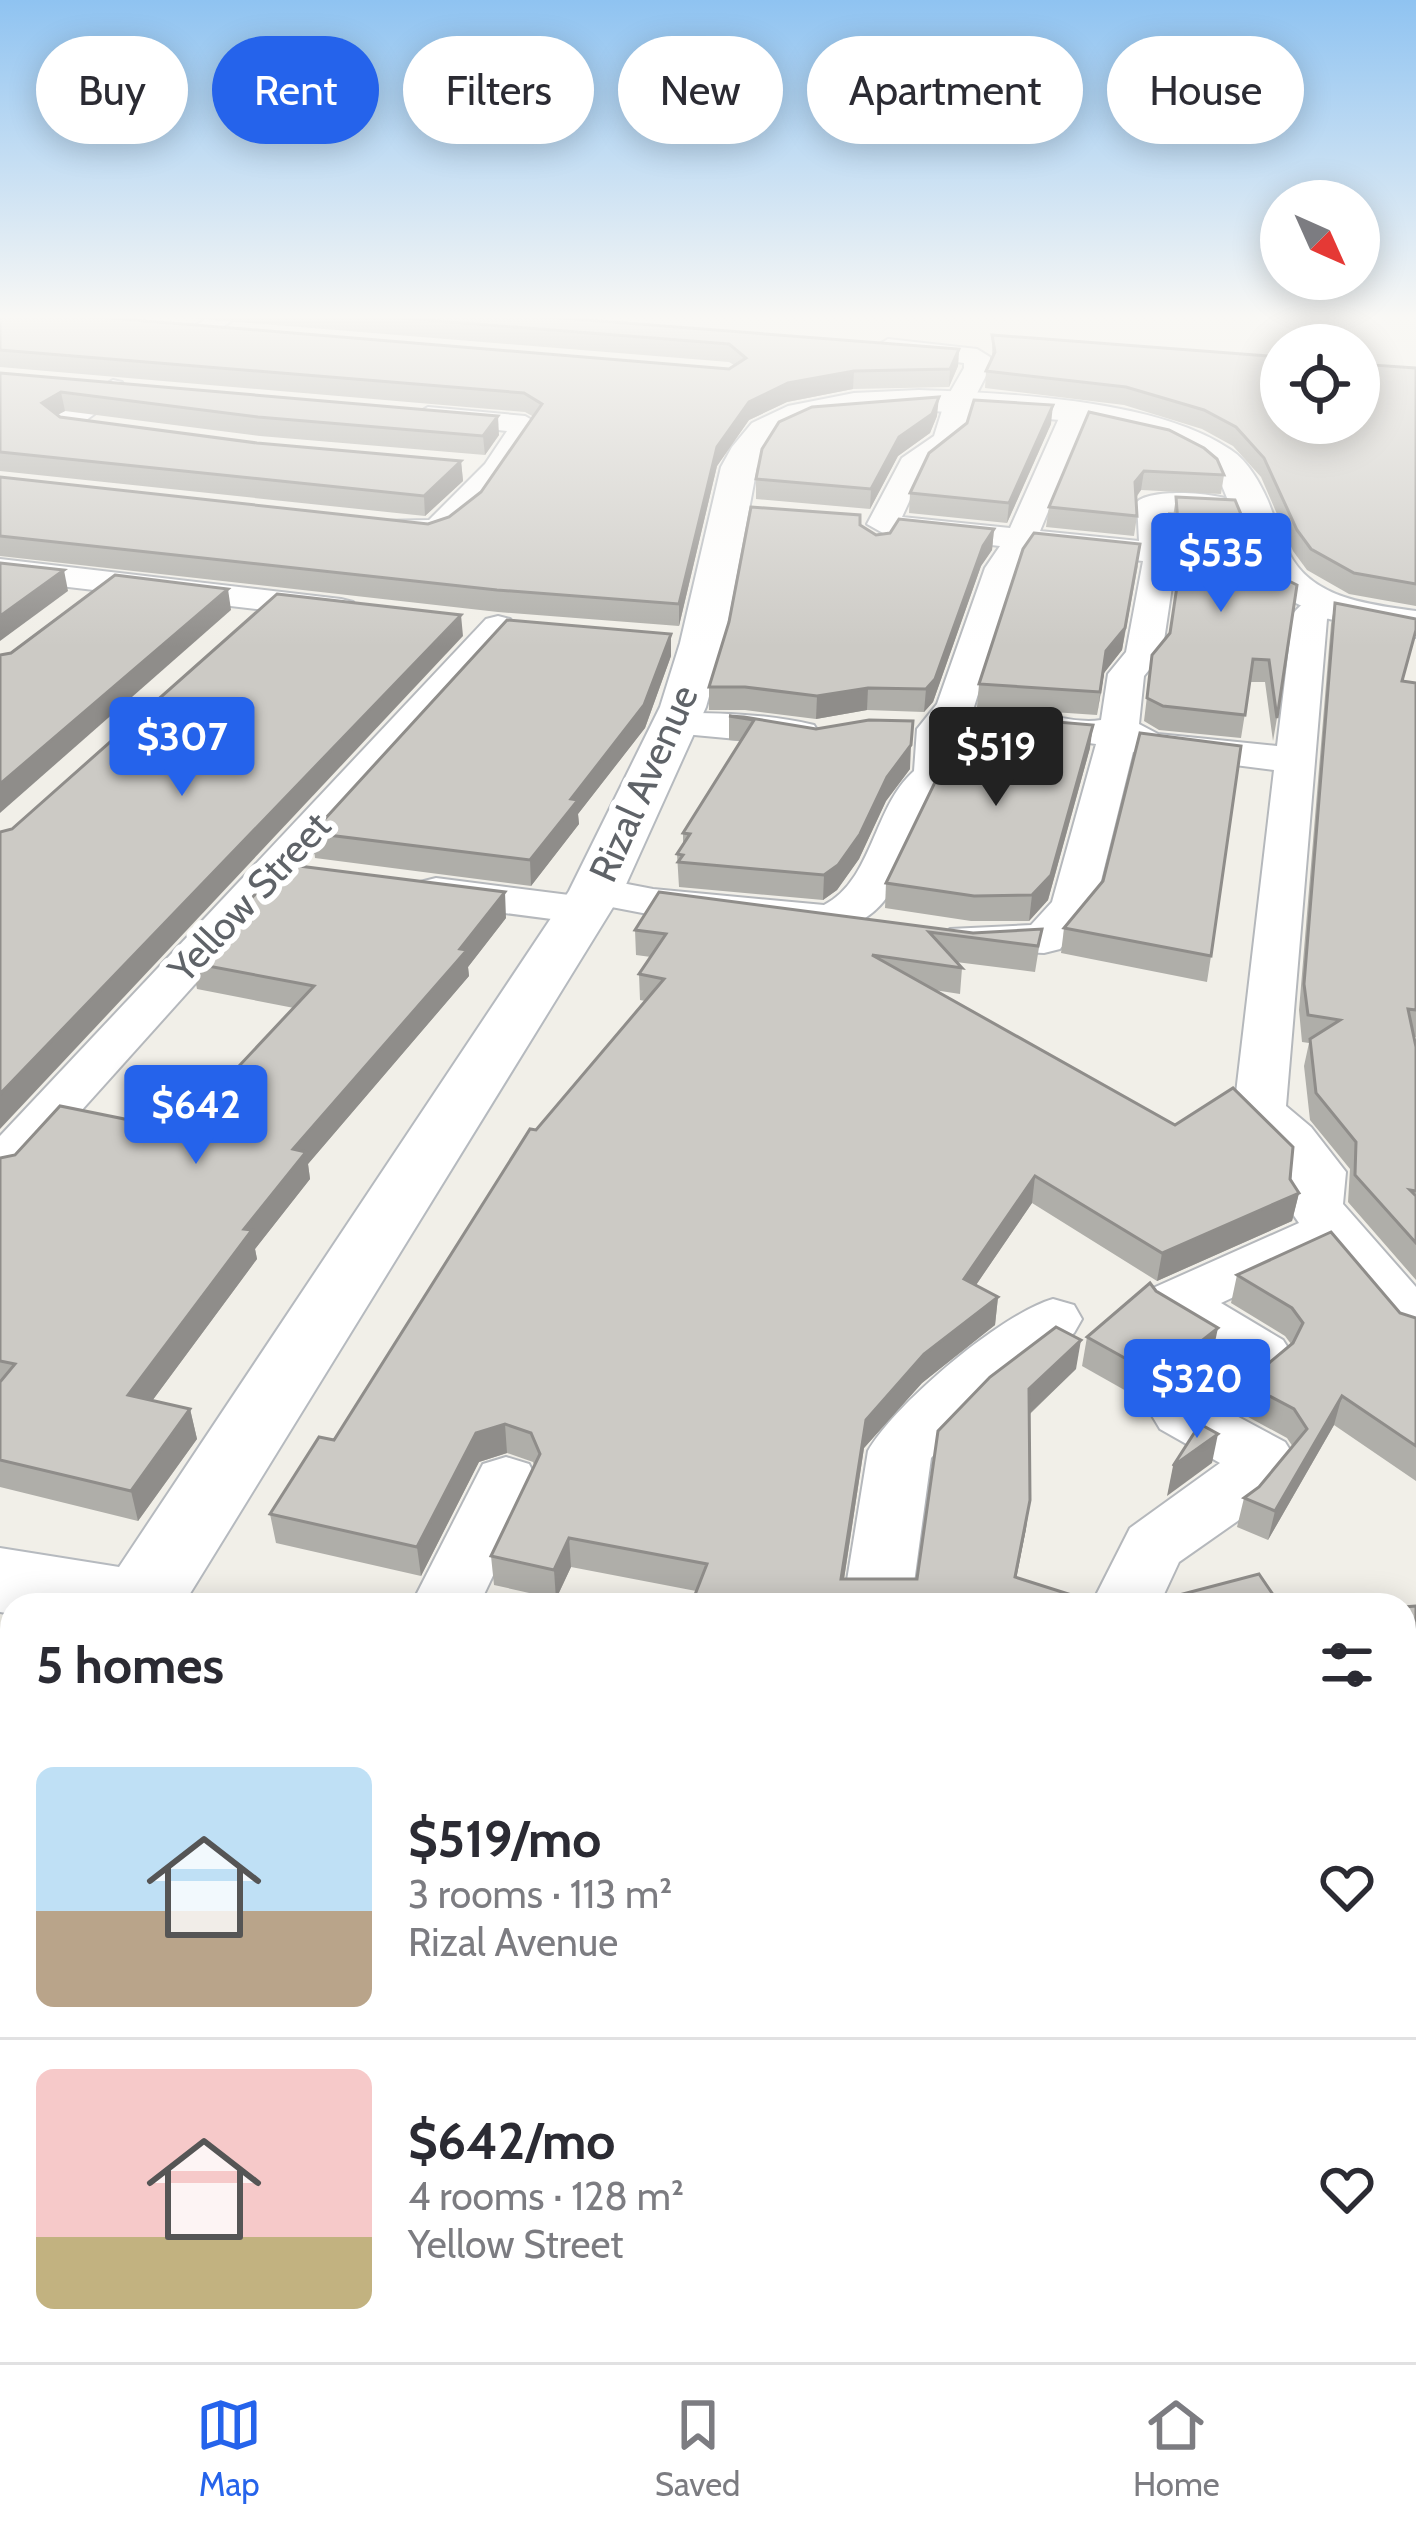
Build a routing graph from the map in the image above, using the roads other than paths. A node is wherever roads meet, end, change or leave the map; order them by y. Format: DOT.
graph roads {
  1 [pos="56,427"];
  2 [pos="91,427"];
  3 [pos="523,427"];
  4 [pos="766,427"];
  5 [pos="951,427"];
  6 [pos="1069,427"];
  7 [pos="1141,427"];
  8 [pos="108,430"];
  9 [pos="0,459"];
  10 [pos="449,466"];
  11 [pos="496,470"];
  12 [pos="1230,508"];
  13 [pos="769,513"];
  14 [pos="727,514"];
  15 [pos="846,522"];
  16 [pos="368,525"];
  17 [pos="880,533"];
  18 [pos="1021,539"];
  19 [pos="1161,553"];
  20 [pos="0,569"];
  21 [pos="109,583"];
  22 [pos="270,600"];
  23 [pos="1331,604"];
  24 [pos="73,610"];
  25 [pos="367,611"];
  26 [pos="1406,622"];
  27 [pos="491,625"];
  28 [pos="236,630"];
  29 [pos="676,724"];
  30 [pos="920,728"];
  31 [pos="1119,729"];
  32 [pos="844,734"];
  33 [pos="1296,760"];
  34 [pos="274,870"];
  35 [pos="321,876"];
  36 [pos="392,886"];
  37 [pos="589,901"];
  38 [pos="831,920"];
  39 [pos="0,1168"];
  40 [pos="1334,1228"];
  41 [pos="1053,1319"];
  42 [pos="1416,1324"];
  43 [pos="506,1481"];
  44 [pos="0,1580"];
  45 [pos="79,1593"];
  46 [pos="152,1593"];
  47 [pos="451,1593"];
  48 [pos="880,1593"];
  49 [pos="1131,1593"];
  1 -- 9 [label="street"];
  2 -- 8 [label="street"];
  3 -- 11 [label="street"];
  4 -- 14 [label="main road, Rizal Avenue"];
  5 -- 17 [label="street"];
  6 -- 18 [label="street"];
  7 -- 23 [label="main road, Rizal Avenue"];
  10 -- 11 [label="street"];
  11 -- 16 [label="street"];
  12 -- 19 [label="street"];
  13 -- 14 [label="street"];
  14 -- 29 [label="main road, Rizal Avenue"];
  15 -- 17 [label="street"];
  17 -- 18 [label="street"];
  18 -- 19 [label="street"];
  18 -- 30 [label="street"];
  19 -- 31 [label="street"];
  20 -- 21 [label="street"];
  21 -- 22 [label="street"];
  21 -- 24 [label="street"];
  22 -- 25 [label="street"];
  22 -- 28 [label="street"];
  23 -- 26 [label="main road, Rizal Avenue"];
  23 -- 33 [label="street"];
  27 -- 34 [label="street, Yellow Street"];
  29 -- 32 [label="street"];
  29 -- 37 [label="main road, Rizal Avenue"];
  30 -- 31 [label="street"];
  30 -- 38 [label="street"];
  31 -- 33 [label="street"];
  31 -- 38 [label="street"];
  33 -- 40 [label="street"];
  34 -- 35 [label="street"];
  34 -- 39 [label="street, Yellow Street"];
  36 -- 37 [label="street"];
  37 -- 38 [label="street"];
  37 -- 46 [label="main road, Rizal Avenue"];
  40 -- 42 [label="street"];
  40 -- 49 [label="street"];
  41 -- 48 [label="street"];
  43 -- 47 [label="street"];
  44 -- 45 [label="main road, Rizal Avenue"];
}
